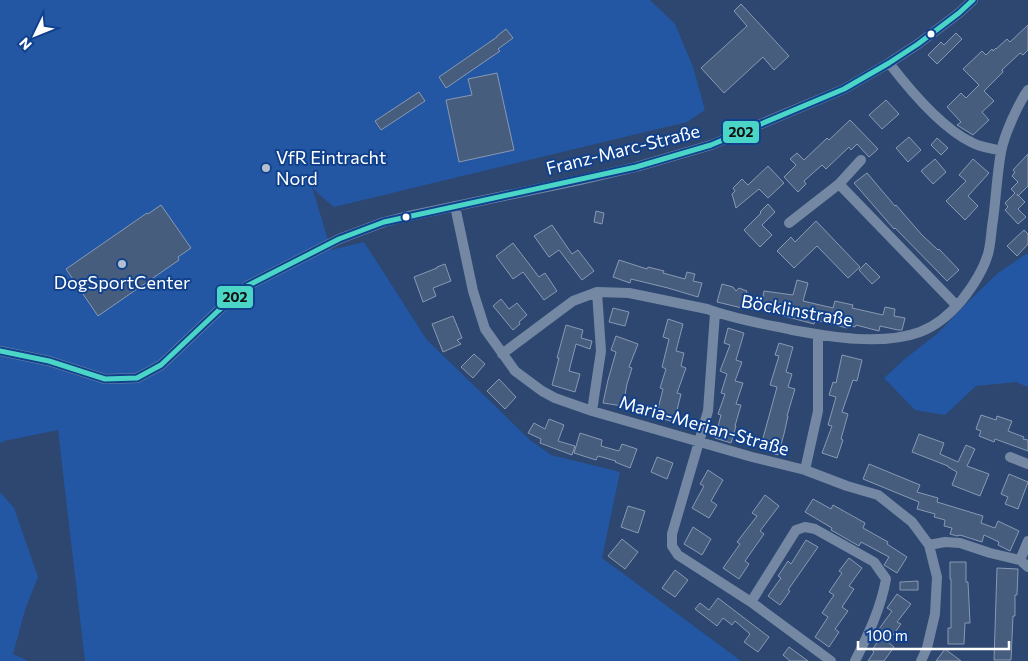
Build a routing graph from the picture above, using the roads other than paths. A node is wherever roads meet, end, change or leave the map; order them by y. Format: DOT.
graph roads {
  1 [pos="973,0"];
  2 [pos="889,64"];
  3 [pos="1028,90"];
  4 [pos="1001,150"];
  5 [pos="861,160"];
  6 [pos="839,184"];
  7 [pos="455,206"];
  8 [pos="788,223"];
  9 [pos="597,292"];
  10 [pos="956,306"];
  11 [pos="715,312"];
  12 [pos="818,335"];
  13 [pos="0,351"];
  14 [pos="502,354"];
  15 [pos="592,411"];
  16 [pos="700,441"];
  17 [pos="1010,458"];
  18 [pos="1028,464"];
  19 [pos="805,470"];
  20 [pos="1028,541"];
  21 [pos="929,545"];
  22 [pos="1024,564"];
  23 [pos="751,602"];
  24 [pos="831,661"];
  25 [pos="855,661"];
  26 [pos="921,661"];
  1 -- 2 [label="street, Franz-Marc-Straße"];
  2 -- 4 [label="street"];
  2 -- 7 [label="street, Franz-Marc-Straße"];
  3 -- 4 [label="street, Böcklinstraße"];
  4 -- 10 [label="street, Böcklinstraße"];
  5 -- 6 [label="street"];
  6 -- 8 [label="street"];
  6 -- 10 [label="street"];
  7 -- 13 [label="street, Franz-Marc-Straße"];
  7 -- 14 [label="street, Maria-Merian-Straße"];
  9 -- 11 [label="street, Böcklinstraße"];
  9 -- 14 [label="street, Böcklinstraße"];
  9 -- 15 [label="street"];
  10 -- 12 [label="street, Böcklinstraße"];
  11 -- 12 [label="street, Böcklinstraße"];
  11 -- 16 [label="street"];
  12 -- 19 [label="street"];
  14 -- 15 [label="street, Maria-Merian-Straße"];
  15 -- 16 [label="street, Maria-Merian-Straße"];
  16 -- 19 [label="street, Maria-Merian-Straße"];
  16 -- 23 [label="street"];
  17 -- 18 [label="street"];
  19 -- 21 [label="street, Maria-Merian-Straße"];
  20 -- 22 [label="street"];
  21 -- 22 [label="street"];
  21 -- 26 [label="street, Maria-Merian-Straße"];
  23 -- 24 [label="street"];
  23 -- 25 [label="street"];
}
